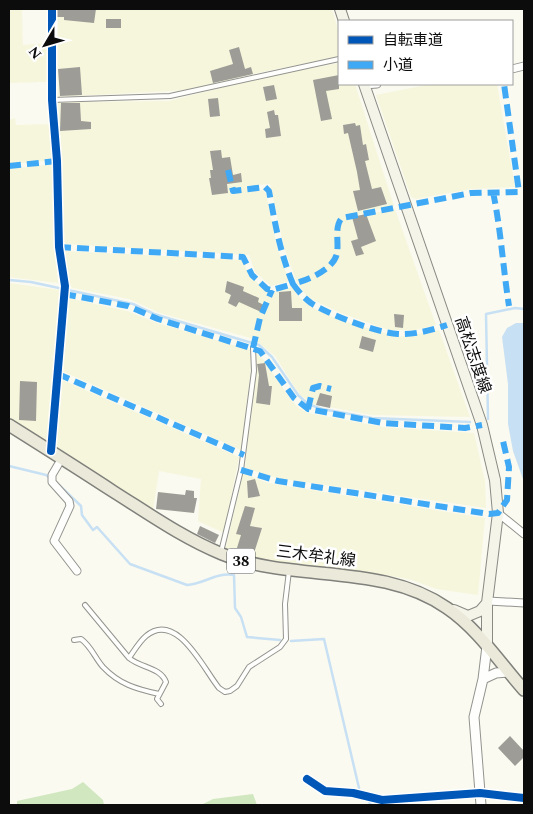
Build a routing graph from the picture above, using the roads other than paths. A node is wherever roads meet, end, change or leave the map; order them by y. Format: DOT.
graph roads {
  1 [pos="52,9"];
  2 [pos="338,59"];
  3 [pos="364,85"];
  4 [pos="52,100"];
  5 [pos="253,348"];
  6 [pos="9,425"];
  7 [pos="51,451"];
  8 [pos="62,458"];
  9 [pos="498,513"];
  10 [pos="524,534"];
  11 [pos="221,553"];
  12 [pos="289,569"];
  13 [pos="77,571"];
  14 [pos="433,600"];
  15 [pos="487,602"];
  16 [pos="524,603"];
  17 [pos="85,605"];
  18 [pos="74,640"];
  19 [pos="487,646"];
  20 [pos="128,658"];
  21 [pos="508,672"];
  22 [pos="483,679"];
  23 [pos="524,690"];
  24 [pos="159,694"];
  25 [pos="162,704"];
  26 [pos="306,779"];
  27 [pos="480,793"];
  28 [pos="524,798"];
  29 [pos="481,805"];
  1 -- 4 [label="street"];
  2 -- 4 [label="lane"];
  3 -- 9 [label="main road, 高松志度線"];
  4 -- 7 [label="street"];
  5 -- 11 [label="lane"];
  6 -- 7 [label="main road, 三木牟礼線 / 38"];
  7 -- 8 [label="main road, 三木牟礼線 / 38"];
  8 -- 11 [label="main road, 三木牟礼線 / 38"];
  8 -- 13 [label="street"];
  9 -- 10 [label="street"];
  9 -- 15 [label="main road, 高松志度線"];
  11 -- 12 [label="main road, 三木牟礼線 / 38"];
  12 -- 14 [label="main road, 三木牟礼線 / 38"];
  12 -- 20 [label="lane"];
  14 -- 15 [label="main road"];
  14 -- 19 [label="main road, 三木牟礼線 / 38"];
  15 -- 16 [label="street"];
  15 -- 19 [label="main road, 高松志度線"];
  17 -- 20 [label="lane"];
  18 -- 24 [label="lane"];
  19 -- 21 [label="main road, 三木牟礼線 / 38"];
  19 -- 22 [label="street"];
  20 -- 24 [label="lane"];
  21 -- 22 [label="street"];
  21 -- 23 [label="main road, 三木牟礼線 / 38"];
  22 -- 27 [label="street"];
  24 -- 25 [label="lane"];
  26 -- 27 [label="street"];
  27 -- 28 [label="street"];
  27 -- 29 [label="street"];
}
